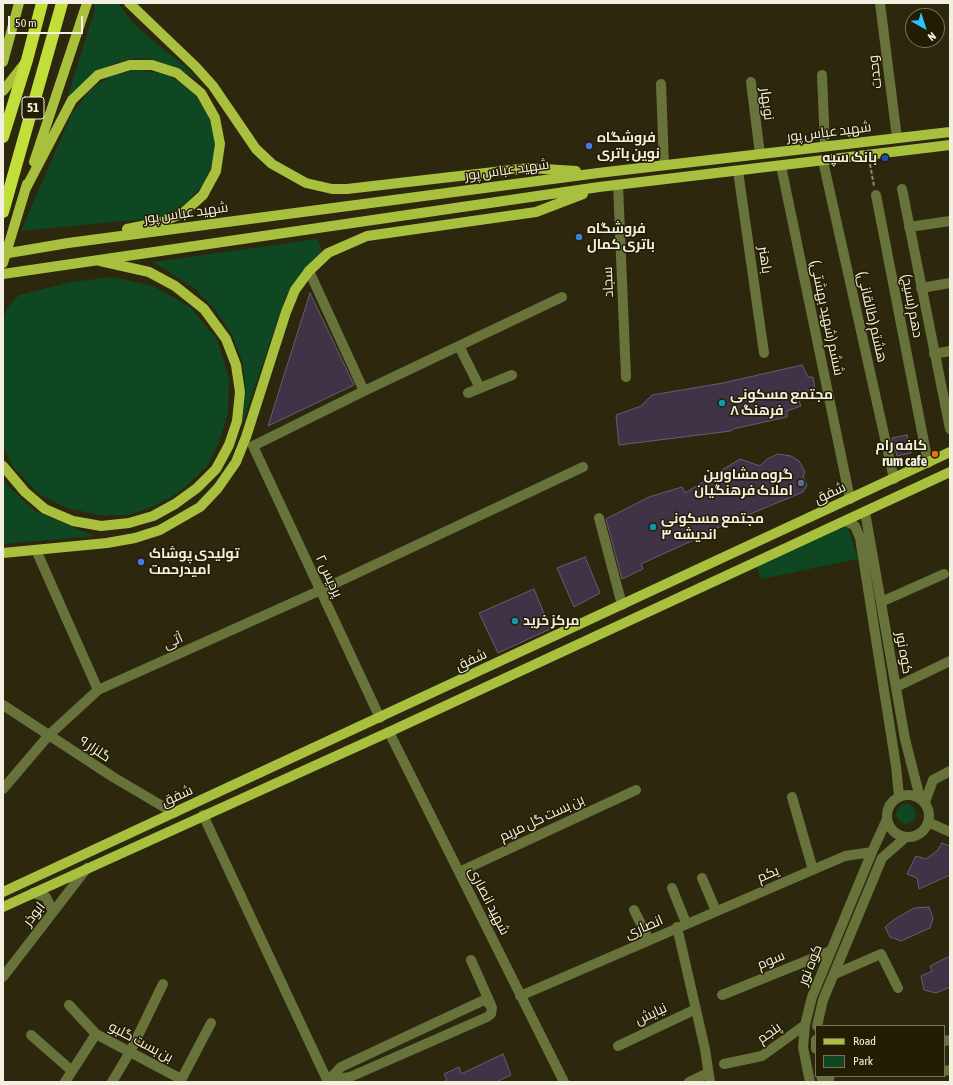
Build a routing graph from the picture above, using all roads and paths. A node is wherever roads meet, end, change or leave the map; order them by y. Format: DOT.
graph roads {
  1 [pos="19,3"];
  2 [pos="42,3"];
  3 [pos="62,3"];
  4 [pos="88,3"];
  5 [pos="129,3"];
  6 [pos="880,3"];
  7 [pos="27,60"];
  8 [pos="3,62"];
  9 [pos="822,75"];
  10 [pos="750,82"];
  11 [pos="661,84"];
  12 [pos="3,91"];
  13 [pos="950,132"];
  14 [pos="3,137"];
  15 [pos="896,138"];
  16 [pos="950,145"];
  17 [pos="825,146"];
  18 [pos="760,154"];
  19 [pos="868,155"];
  20 [pos="823,161"];
  21 [pos="664,165"];
  22 [pos="781,166"];
  23 [pos="738,171"];
  24 [pos="598,173"];
  25 [pos="618,185"];
  26 [pos="600,187"];
  27 [pos="902,189"];
  28 [pos="25,190"];
  29 [pos="876,195"];
  30 [pos="3,212"];
  31 [pos="950,221"];
  32 [pos="909,227"];
  33 [pos="92,239"];
  34 [pos="3,254"];
  35 [pos="94,260"];
  36 [pos="3,263"];
  37 [pos="309,271"];
  38 [pos="3,274"];
  39 [pos="950,283"];
  40 [pos="921,288"];
  41 [pos="562,297"];
  42 [pos="459,346"];
  43 [pos="950,352"];
  44 [pos="764,353"];
  45 [pos="934,354"];
  46 [pos="512,375"];
  47 [pos="626,377"];
  48 [pos="480,388"];
  49 [pos="364,391"];
  50 [pos="468,393"];
  51 [pos="950,429"];
  52 [pos="950,452"];
  53 [pos="928,463"];
  54 [pos="3,466"];
  55 [pos="583,467"];
  56 [pos="950,472"];
  57 [pos="894,479"];
  58 [pos="850,499"];
  59 [pos="865,512"];
  60 [pos="599,518"];
  61 [pos="846,521"];
  62 [pos="867,524"];
  63 [pos="856,530"];
  64 [pos="36,550"];
  65 [pos="3,553"];
  66 [pos="944,574"];
  67 [pos="321,590"];
  68 [pos="881,602"];
  69 [pos="622,605"];
  70 [pos="950,660"];
  71 [pos="896,687"];
  72 [pos="98,690"];
  73 [pos="3,705"];
  74 [pos="380,718"];
  75 [pos="389,732"];
  76 [pos="49,735"];
  77 [pos="949,772"];
  78 [pos="3,789"];
  79 [pos="636,790"];
  80 [pos="899,796"];
  81 [pos="792,797"];
  82 [pos="922,800"];
  83 [pos="174,813"];
  84 [pos="202,815"];
  85 [pos="887,819"];
  86 [pos="928,822"];
  87 [pos="950,832"];
  88 [pos="906,837"];
  89 [pos="872,852"];
  90 [pos="87,868"];
  91 [pos="813,870"];
  92 [pos="459,872"];
  93 [pos="702,878"];
  94 [pos="672,888"];
  95 [pos="3,892"];
  96 [pos="33,893"];
  97 [pos="3,907"];
  98 [pos="634,910"];
  99 [pos="716,911"];
  100 [pos="53,912"];
  101 [pos="682,925"];
  102 [pos="648,940"];
  103 [pos="831,951"];
  104 [pos="471,960"];
  105 [pos="835,974"];
  106 [pos="3,977"];
  107 [pos="163,984"];
  108 [pos="898,988"];
  109 [pos="722,995"];
  110 [pos="520,996"];
  111 [pos="69,1005"];
  112 [pos="491,1005"];
  113 [pos="696,1009"];
  114 [pos="211,1022"];
  115 [pos="805,1025"];
  116 [pos="817,1025"];
  117 [pos="96,1034"];
  118 [pos="31,1035"];
  119 [pos="618,1046"];
  120 [pos="130,1052"];
  121 [pos="724,1064"];
  122 [pos="72,1071"];
  123 [pos="709,1078"];
  124 [pos="181,1081"];
  125 [pos="65,1082"];
  126 [pos="112,1082"];
  127 [pos="328,1082"];
  128 [pos="564,1082"];
  129 [pos="689,1082"];
  130 [pos="810,1082"];
  1 -- 8 [label="main road"];
  2 -- 7 [label="highway, 51"];
  3 -- 30 [label="highway, 51"];
  4 -- 28 [label="main road"];
  5 -- 24 [label="main road"];
  6 -- 15 [label="street, وحدت"];
  7 -- 12 [label="main road"];
  7 -- 14 [label="highway, 51"];
  9 -- 17 [label="street"];
  10 -- 18 [label="street, نوبهار"];
  11 -- 21 [label="street"];
  13 -- 15 [label="main road, شهید عباس پور"];
  15 -- 17 [label="main road, شهید عباس پور"];
  16 -- 19 [label="main road, شهید عباس پور"];
  17 -- 18 [label="main road, شهید عباس پور"];
  18 -- 21 [label="main road, شهید عباس پور"];
  19 -- 20 [label="main road, شهید عباس پور"];
  19 -- 29 [label="path"];
  20 -- 22 [label="main road, شهید عباس پور"];
  20 -- 57 [label="street, هشتم (طالقانی)"];
  21 -- 24 [label="main road, شهید عباس پور"];
  22 -- 23 [label="main road, شهید عباس پور"];
  22 -- 58 [label="street, ششم (شهید بهشتی)"];
  23 -- 25 [label="main road, شهید عباس پور"];
  23 -- 44 [label="street, باهنر"];
  24 -- 33 [label="main road, شهید عباس پور"];
  25 -- 26 [label="main road, شهید عباس پور"];
  25 -- 47 [label="street, سجاد"];
  26 -- 35 [label="main road, شهید عباس پور"];
  26 -- 37 [label="main road"];
  27 -- 32 [label="street"];
  28 -- 33 [label="main road"];
  28 -- 36 [label="main road"];
  29 -- 53 [label="street, دهم (بسیج)"];
  31 -- 32 [label="street"];
  32 -- 40 [label="street"];
  33 -- 34 [label="main road, شهید عباس پور, bridge"];
  35 -- 38 [label="main road, شهید عباس پور"];
  35 -- 54 [label="main road"];
  37 -- 49 [label="street"];
  37 -- 64 [label="main road"];
  39 -- 40 [label="street"];
  40 -- 45 [label="street"];
  41 -- 42 [label="street"];
  42 -- 48 [label="street"];
  42 -- 49 [label="street"];
  43 -- 45 [label="street"];
  45 -- 51 [label="street"];
  46 -- 48 [label="street"];
  48 -- 50 [label="street"];
  49 -- 67 [label="street, پردیس ۲"];
  52 -- 53 [label="main road, شفق"];
  53 -- 57 [label="main road, شفق"];
  55 -- 67 [label="street, آتی"];
  56 -- 59 [label="main road, شفق"];
  57 -- 58 [label="main road, شفق"];
  58 -- 69 [label="main road, شفق"];
  59 -- 61 [label="main road, شفق"];
  59 -- 62 [label="street, کوه نور"];
  60 -- 69 [label="street"];
  61 -- 63 [label="street"];
  61 -- 75 [label="main road, شفق"];
  62 -- 63 [label="street"];
  62 -- 68 [label="street, کوه نور"];
  63 -- 80 [label="street, کوه نور"];
  64 -- 65 [label="main road"];
  64 -- 72 [label="street"];
  66 -- 68 [label="street"];
  67 -- 72 [label="street, آتی"];
  67 -- 74 [label="street, پردیس ۲"];
  68 -- 71 [label="street, کوه نور"];
  69 -- 74 [label="main road, شفق"];
  70 -- 71 [label="street"];
  71 -- 82 [label="street, کوه نور"];
  72 -- 76 [label="street, آتی"];
  73 -- 76 [label="street, گلزار ۹"];
  74 -- 83 [label="main road, شفق"];
  75 -- 84 [label="main road, شفق"];
  75 -- 92 [label="street, شهید انصاری"];
  76 -- 78 [label="street, آتی"];
  76 -- 83 [label="street, گلزار ۹"];
  77 -- 82 [label="street"];
  79 -- 92 [label="street, بن بست گل مریم"];
  80 -- 82 [label="street"];
  80 -- 85 [label="street"];
  81 -- 91 [label="street"];
  82 -- 86 [label="street"];
  83 -- 95 [label="main road, شفق"];
  84 -- 90 [label="main road, شفق"];
  84 -- 127 [label="street"];
  85 -- 88 [label="street"];
  85 -- 89 [label="street, کوه نور"];
  86 -- 87 [label="street"];
  86 -- 88 [label="street"];
  88 -- 105 [label="street, کوه نور"];
  89 -- 91 [label="street, یکم"];
  89 -- 103 [label="street, کوه نور"];
  90 -- 96 [label="main road, شفق"];
  90 -- 100 [label="street, ابوذر"];
  91 -- 99 [label="street, یکم"];
  92 -- 110 [label="street, شهید انصاری"];
  93 -- 99 [label="street"];
  94 -- 101 [label="street"];
  96 -- 97 [label="main road, شفق"];
  96 -- 100 [label="street"];
  98 -- 102 [label="street"];
  99 -- 101 [label="street, یکم"];
  100 -- 106 [label="street, ابوذر"];
  101 -- 102 [label="street, انصاری"];
  101 -- 113 [label="street, انصاری"];
  102 -- 110 [label="street, انصاری"];
  103 -- 109 [label="street, سوم"];
  103 -- 115 [label="street, کوه نور"];
  104 -- 112 [label="street"];
  105 -- 108 [label="street"];
  105 -- 116 [label="street, کوه نور"];
  107 -- 120 [label="street"];
  110 -- 128 [label="street, شهید انصاری"];
  111 -- 117 [label="street"];
  112 -- 127 [label="street"];
  112 -- 127 [label="street"];
  113 -- 119 [label="street, نیایش"];
  113 -- 123 [label="street, انصاری"];
  114 -- 124 [label="street"];
  115 -- 121 [label="street, پنجم"];
  115 -- 130 [label="street, کوه نور"];
  117 -- 120 [label="street, بن بست گلبو"];
  117 -- 122 [label="street, بن بست گلبو"];
  118 -- 122 [label="street"];
  120 -- 124 [label="street, بن بست گلبو"];
  120 -- 126 [label="street"];
  122 -- 125 [label="street, بن بست گلبو"];
  123 -- 129 [label="street"];
}
